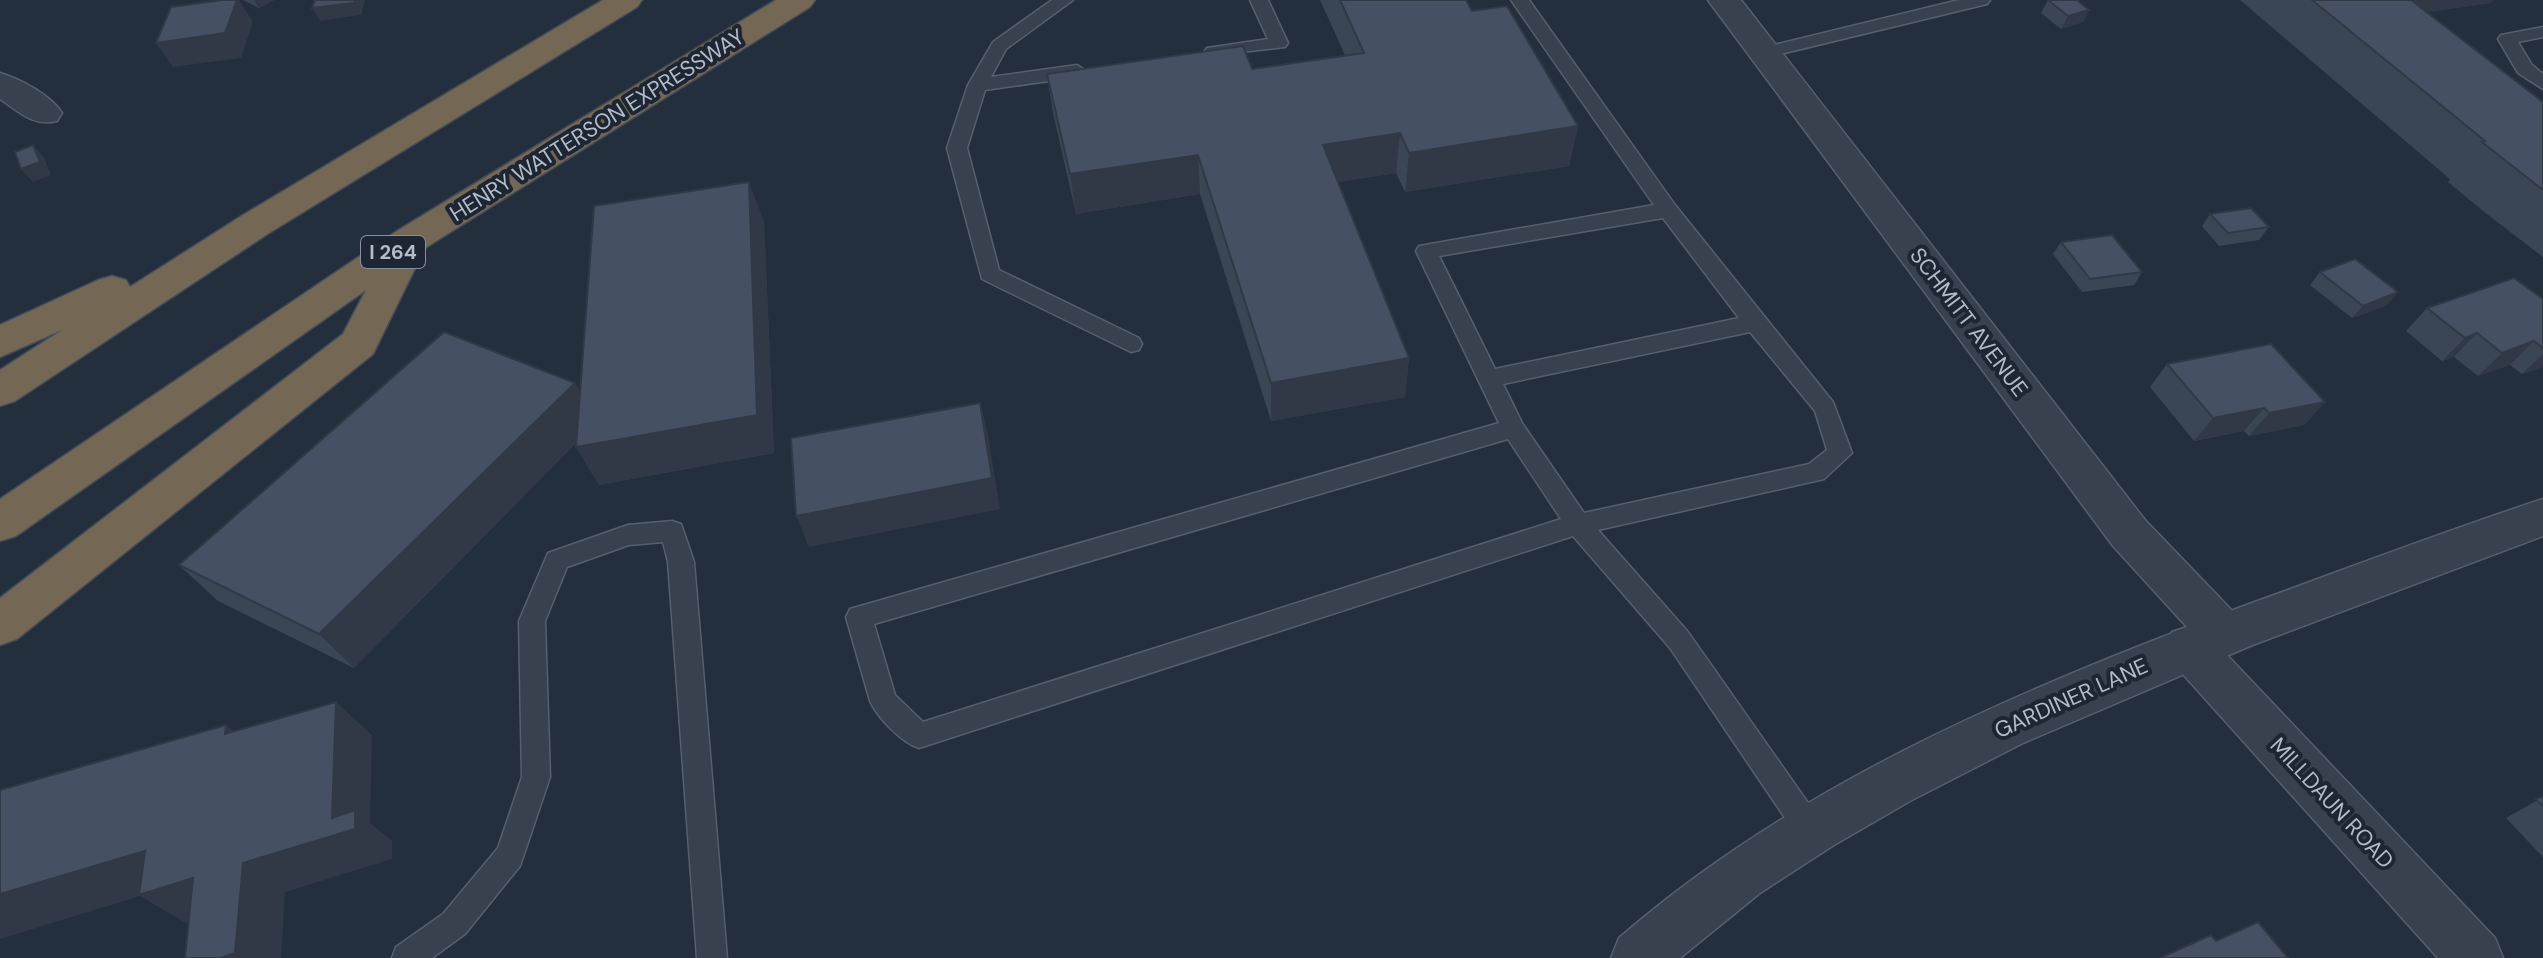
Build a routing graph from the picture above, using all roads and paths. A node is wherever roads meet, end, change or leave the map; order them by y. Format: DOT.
graph roads {
  1 [pos="626,0"];
  2 [pos="799,0"];
  3 [pos="1064,0"];
  4 [pos="1259,0"];
  5 [pos="1520,0"];
  6 [pos="1724,0"];
  7 [pos="1981,0"];
  8 [pos="2543,32"];
  9 [pos="1764,53"];
  10 [pos="1188,55"];
  11 [pos="1098,68"];
  12 [pos="2543,83"];
  13 [pos="0,84"];
  14 [pos="977,85"];
  15 [pos="45,113"];
  16 [pos="1668,210"];
  17 [pos="256,224"];
  18 [pos="410,240"];
  19 [pos="1755,323"];
  20 [pos="0,342"];
  21 [pos="1131,344"];
  22 [pos="1489,379"];
  23 [pos="0,390"];
  24 [pos="1513,428"];
  25 [pos="2543,517"];
  26 [pos="0,523"];
  27 [pos="1578,524"];
  28 [pos="0,625"];
  29 [pos="2206,641"];
  30 [pos="1810,830"];
  31 [pos="407,958"];
  32 [pos="712,958"];
  33 [pos="1639,958"];
  34 [pos="2475,958"];
  1 -- 17 [label="highway"];
  2 -- 18 [label="highway, HENRY WATTERSON EXPRESSWAY / I 264"];
  3 -- 14 [label="lane"];
  4 -- 10 [label="lane"];
  5 -- 16 [label="lane"];
  6 -- 9 [label="street, SCHMITT AVENUE"];
  7 -- 9 [label="lane"];
  8 -- 12 [label="lane"];
  9 -- 29 [label="street, SCHMITT AVENUE"];
  11 -- 14 [label="lane"];
  13 -- 15 [label="street"];
  14 -- 21 [label="lane"];
  16 -- 19 [label="lane"];
  16 -- 22 [label="lane"];
  17 -- 20 [label="highway"];
  17 -- 23 [label="highway"];
  18 -- 26 [label="highway, HENRY WATTERSON EXPRESSWAY / I 264"];
  18 -- 28 [label="highway"];
  19 -- 22 [label="lane"];
  19 -- 27 [label="lane"];
  22 -- 24 [label="lane"];
  24 -- 27 [label="lane"];
  24 -- 27 [label="lane"];
  25 -- 29 [label="street, GARDINER LANE"];
  27 -- 30 [label="lane"];
  29 -- 30 [label="street, GARDINER LANE"];
  29 -- 34 [label="street, MILLDAUN ROAD"];
  30 -- 33 [label="street, GARDINER LANE"];
  31 -- 32 [label="lane"];
}
